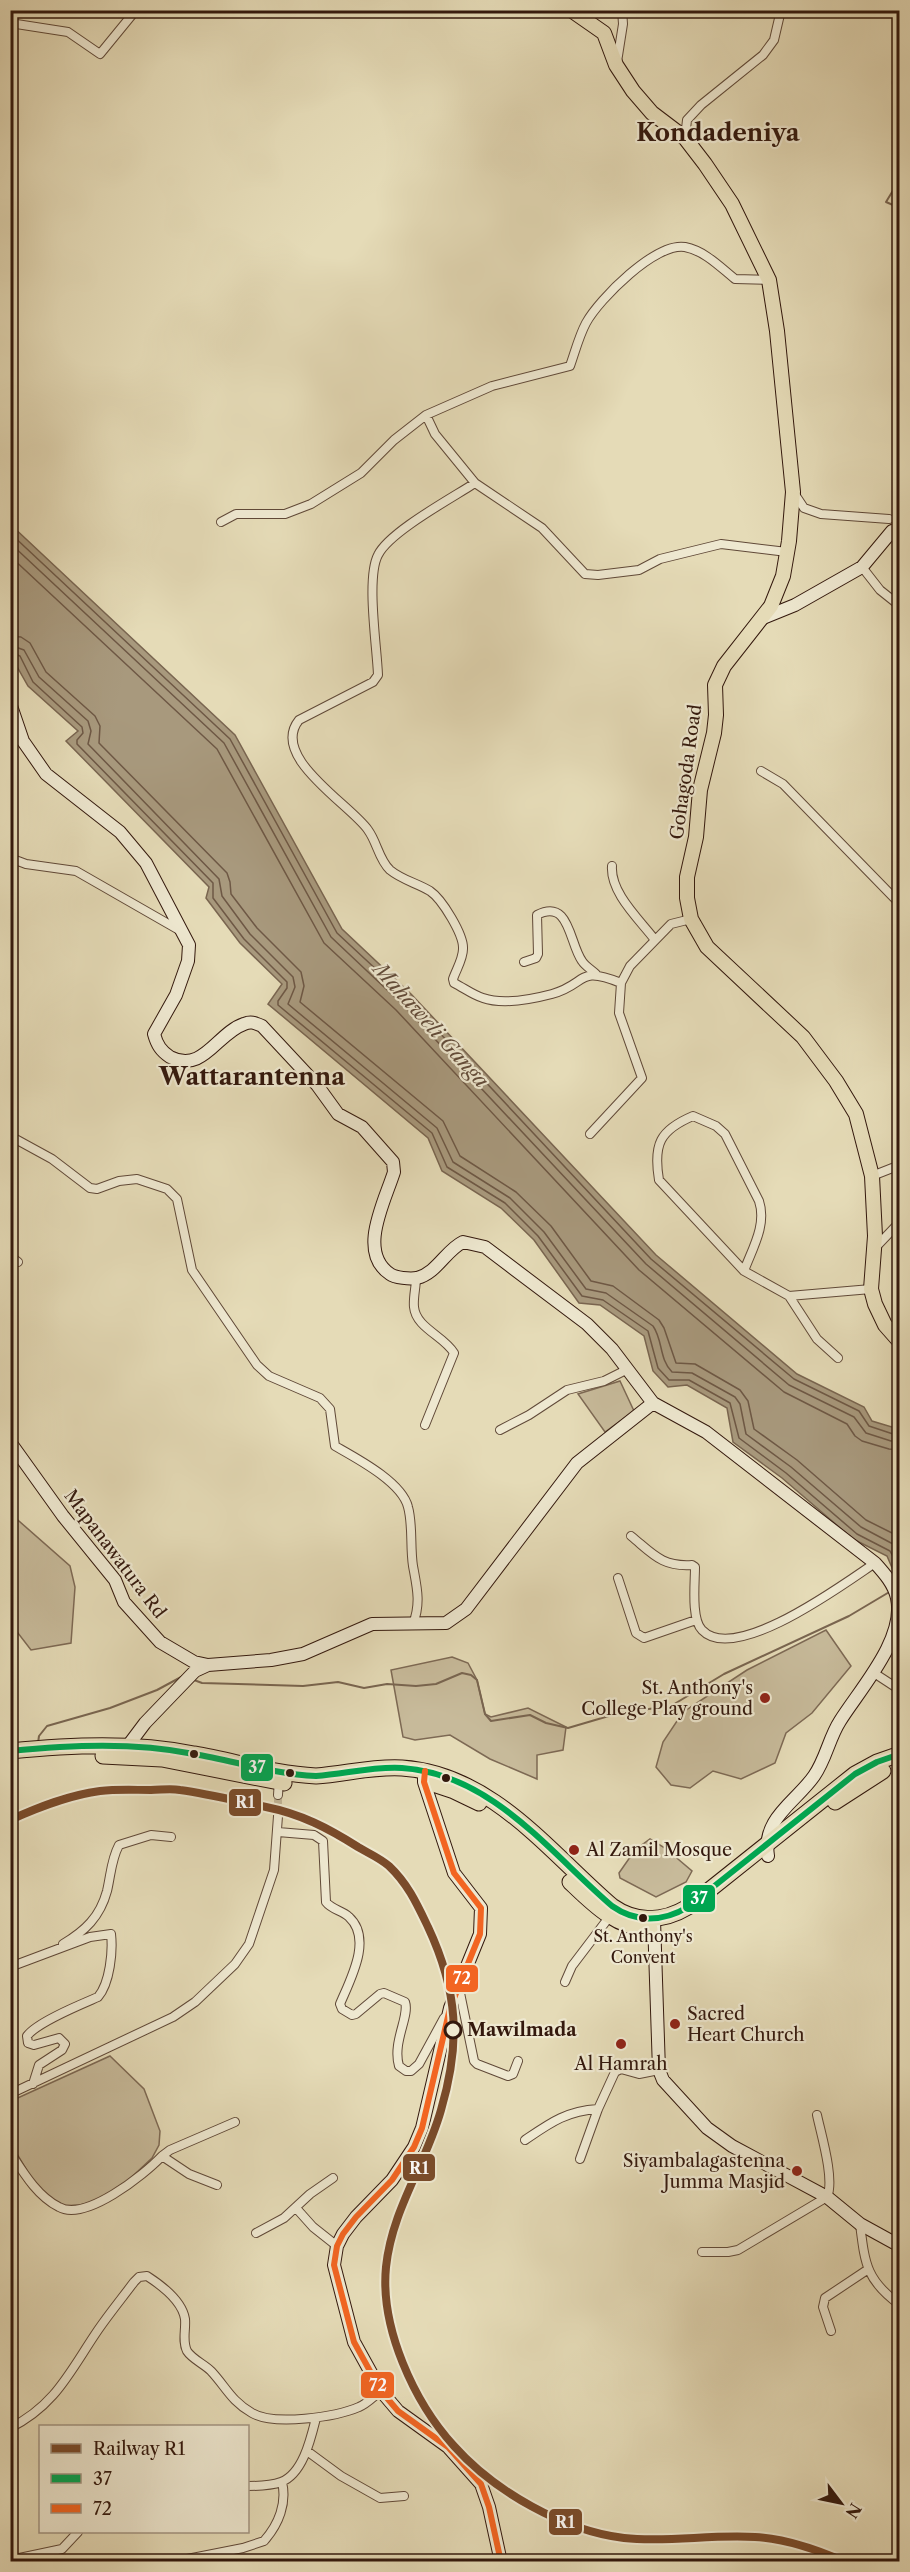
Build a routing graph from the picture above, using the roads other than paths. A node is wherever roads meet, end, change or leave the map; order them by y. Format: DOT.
graph roads {
  1 [pos="136,10"];
  2 [pos="571,10"];
  3 [pos="622,10"];
  4 [pos="781,10"];
  5 [pos="10,23"];
  6 [pos="616,65"];
  7 [pos="685,138"];
  8 [pos="769,280"];
  9 [pos="426,415"];
  10 [pos="475,483"];
  11 [pos="793,492"];
  12 [pos="889,519"];
  13 [pos="221,522"];
  14 [pos="900,528"];
  15 [pos="787,552"];
  16 [pos="862,567"];
  17 [pos="900,606"];
  18 [pos="763,618"];
  19 [pos="10,703"];
  20 [pos="761,771"];
  21 [pos="10,858"];
  22 [pos="612,866"];
  23 [pos="900,904"];
  24 [pos="691,919"];
  25 [pos="179,930"];
  26 [pos="655,940"];
  27 [pos="525,962"];
  28 [pos="597,974"];
  29 [pos="621,983"];
  30 [pos="590,1134"];
  31 [pos="10,1136"];
  32 [pos="900,1165"];
  33 [pos="872,1176"];
  34 [pos="900,1226"];
  35 [pos="874,1250"];
  36 [pos="10,1256"];
  37 [pos="18,1263"];
  38 [pos="744,1271"];
  39 [pos="416,1278"];
  40 [pos="871,1288"];
  41 [pos="789,1296"];
  42 [pos="900,1342"];
  43 [pos="838,1358"];
  44 [pos="626,1370"];
  45 [pos="653,1403"];
  46 [pos="424,1425"];
  47 [pos="500,1430"];
  48 [pos="10,1442"];
  49 [pos="631,1536"];
  50 [pos="875,1563"];
  51 [pos="618,1578"];
  52 [pos="696,1620"];
  53 [pos="413,1624"];
  54 [pos="208,1665"];
  55 [pos="874,1673"];
  56 [pos="900,1690"];
  57 [pos="10,1751"];
  58 [pos="124,1751"];
  59 [pos="900,1754"];
  60 [pos="10,1761"];
  61 [pos="900,1764"];
  62 [pos="424,1776"];
  63 [pos="278,1816"];
  64 [pos="278,1832"];
  65 [pos="171,1837"];
  66 [pos="767,1850"];
  67 [pos="610,1916"];
  68 [pos="654,1924"];
  69 [pos="47,1953"];
  70 [pos="10,1967"];
  71 [pos="565,1982"];
  72 [pos="458,1986"];
  73 [pos="450,2008"];
  74 [pos="518,2061"];
  75 [pos="659,2070"];
  76 [pos="33,2084"];
  77 [pos="10,2094"];
  78 [pos="598,2109"];
  79 [pos="817,2115"];
  80 [pos="235,2122"];
  81 [pos="525,2140"];
  82 [pos="10,2152"];
  83 [pos="162,2156"];
  84 [pos="580,2159"];
  85 [pos="333,2178"];
  86 [pos="217,2185"];
  87 [pos="827,2197"];
  88 [pos="296,2208"];
  89 [pos="860,2224"];
  90 [pos="256,2233"];
  91 [pos="337,2246"];
  92 [pos="900,2246"];
  93 [pos="702,2252"];
  94 [pos="867,2270"];
  95 [pos="900,2305"];
  96 [pos="831,2331"];
  97 [pos="381,2391"];
  98 [pos="316,2418"];
  99 [pos="10,2428"];
  100 [pos="308,2451"];
  101 [pos="282,2482"];
  102 [pos="249,2486"];
  103 [pos="404,2496"];
  104 [pos="77,2533"];
  105 [pos="10,2560"];
  106 [pos="172,2562"];
  107 [pos="501,2562"];
  1 -- 5 [label="street"];
  2 -- 6 [label="main road, Gohagoda Road"];
  3 -- 6 [label="street"];
  4 -- 7 [label="street"];
  6 -- 7 [label="main road, Gohagoda Road"];
  7 -- 8 [label="main road, Gohagoda Road"];
  8 -- 9 [label="street"];
  8 -- 11 [label="main road, Gohagoda Road"];
  9 -- 10 [label="street"];
  9 -- 13 [label="street"];
  10 -- 15 [label="street"];
  10 -- 28 [label="street"];
  11 -- 12 [label="street"];
  11 -- 15 [label="main road, Gohagoda Road"];
  14 -- 16 [label="street"];
  15 -- 18 [label="main road, Gohagoda Road"];
  16 -- 17 [label="street"];
  16 -- 18 [label="street"];
  18 -- 24 [label="main road, Gohagoda Road"];
  19 -- 25 [label="street"];
  20 -- 23 [label="street"];
  21 -- 25 [label="street"];
  22 -- 26 [label="street"];
  24 -- 26 [label="street"];
  24 -- 33 [label="main road, Gohagoda Road"];
  25 -- 39 [label="street"];
  26 -- 29 [label="street"];
  27 -- 28 [label="street"];
  28 -- 29 [label="street"];
  29 -- 30 [label="street"];
  31 -- 53 [label="street"];
  32 -- 33 [label="street"];
  33 -- 35 [label="main road, Gohagoda Road"];
  34 -- 35 [label="street"];
  35 -- 40 [label="main road, Gohagoda Road"];
  36 -- 37 [label="street"];
  38 -- 38 [label="street"];
  38 -- 41 [label="street"];
  39 -- 44 [label="street"];
  39 -- 46 [label="street"];
  40 -- 41 [label="street"];
  40 -- 42 [label="main road, Gohagoda Road"];
  41 -- 43 [label="street"];
  44 -- 45 [label="street"];
  44 -- 47 [label="street"];
  45 -- 50 [label="street"];
  45 -- 53 [label="street"];
  48 -- 54 [label="street, Mapanawatura Rd"];
  49 -- 52 [label="street"];
  50 -- 52 [label="street"];
  50 -- 55 [label="street"];
  51 -- 52 [label="street"];
  53 -- 54 [label="street"];
  54 -- 58 [label="street"];
  55 -- 56 [label="street"];
  55 -- 66 [label="street"];
  57 -- 58 [label="highway"];
  58 -- 60 [label="highway"];
  58 -- 62 [label="highway"];
  59 -- 66 [label="highway"];
  61 -- 66 [label="highway"];
  62 -- 67 [label="highway"];
  62 -- 68 [label="highway"];
  62 -- 72 [label="street"];
  63 -- 64 [label="street"];
  64 -- 73 [label="street"];
  64 -- 76 [label="street"];
  65 -- 69 [label="street"];
  66 -- 68 [label="highway"];
  67 -- 68 [label="highway"];
  67 -- 71 [label="street"];
  68 -- 75 [label="street"];
  69 -- 70 [label="street"];
  69 -- 76 [label="street"];
  72 -- 73 [label="street"];
  72 -- 74 [label="street"];
  73 -- 91 [label="street"];
  75 -- 78 [label="street"];
  75 -- 87 [label="street"];
  76 -- 77 [label="street"];
  78 -- 81 [label="street"];
  78 -- 84 [label="street"];
  79 -- 87 [label="street"];
  80 -- 83 [label="street"];
  82 -- 83 [label="street"];
  83 -- 86 [label="street"];
  85 -- 88 [label="street"];
  87 -- 89 [label="street"];
  87 -- 93 [label="street"];
  88 -- 90 [label="street"];
  88 -- 91 [label="street"];
  89 -- 92 [label="street"];
  89 -- 94 [label="street"];
  91 -- 97 [label="street"];
  94 -- 95 [label="street"];
  94 -- 96 [label="street"];
  97 -- 98 [label="street"];
  97 -- 107 [label="street"];
  98 -- 99 [label="street"];
  98 -- 100 [label="street"];
  100 -- 101 [label="street"];
  100 -- 103 [label="street"];
  101 -- 102 [label="street"];
  101 -- 106 [label="street"];
  104 -- 105 [label="street"];
}
